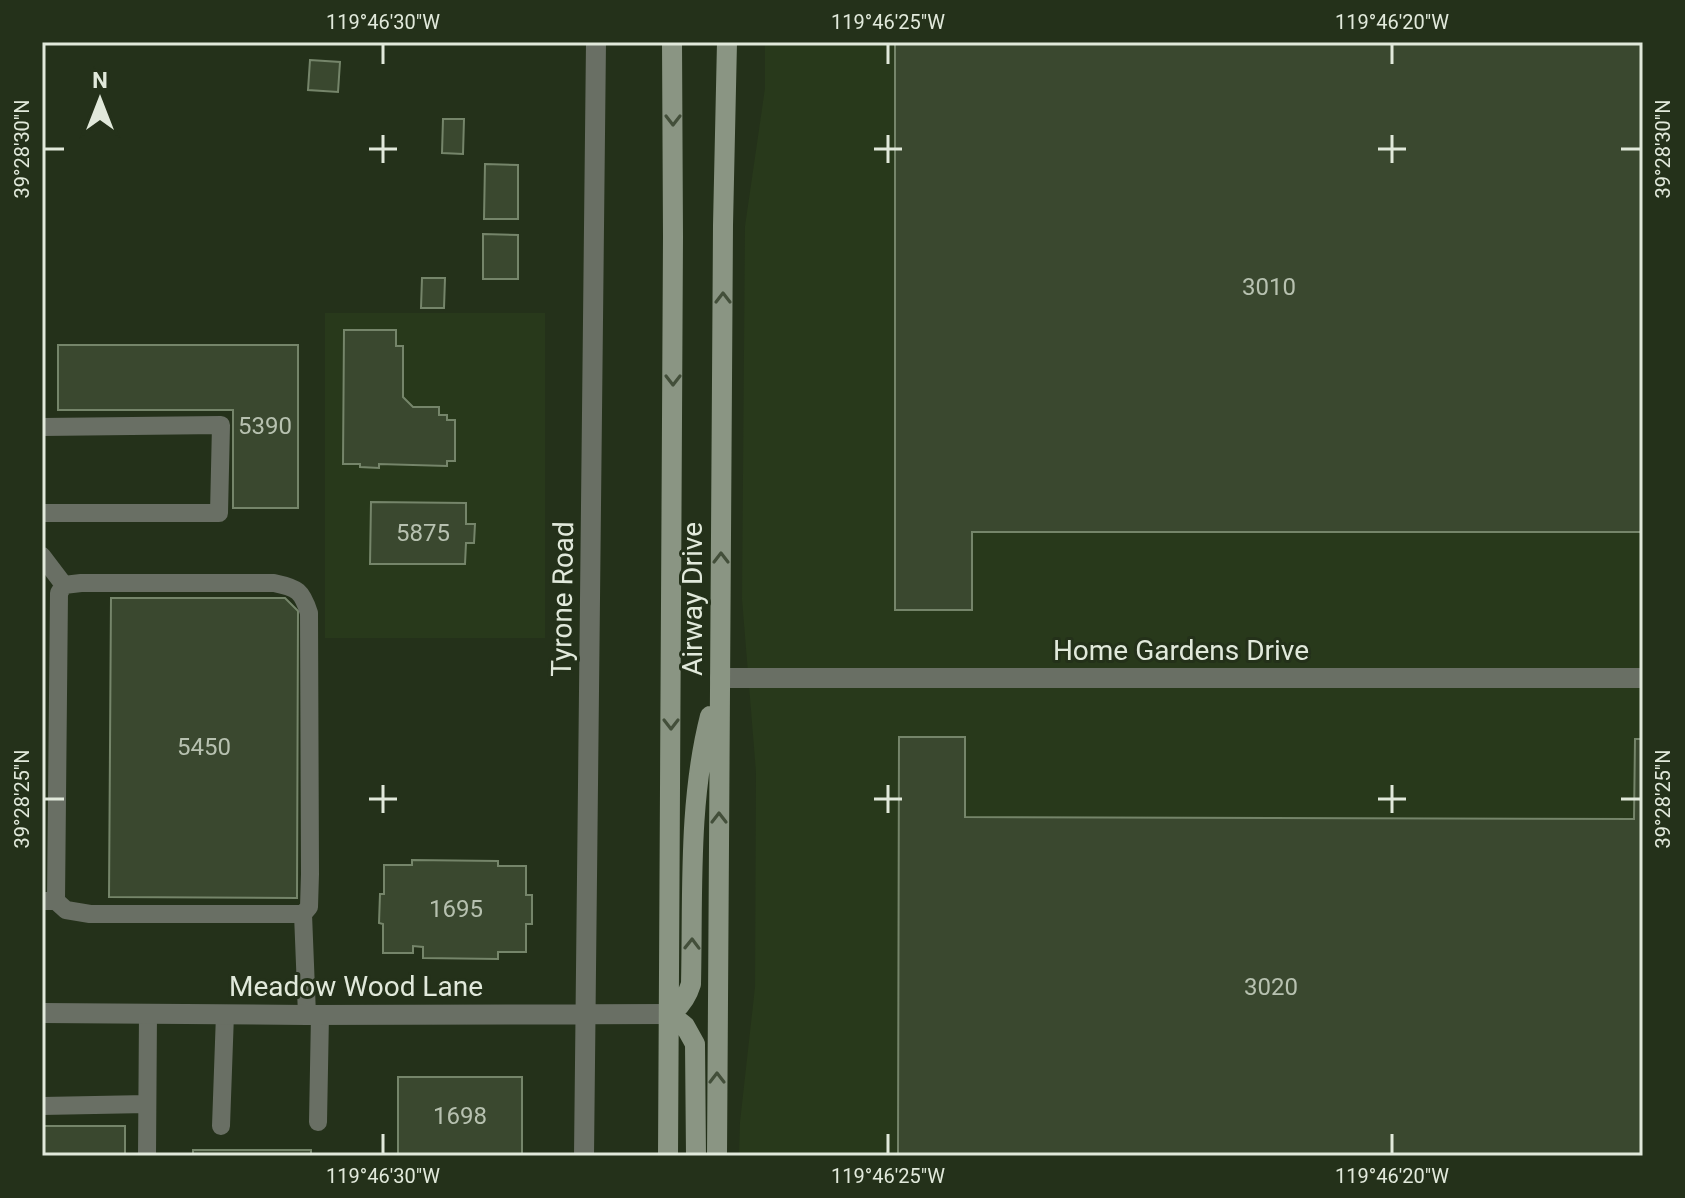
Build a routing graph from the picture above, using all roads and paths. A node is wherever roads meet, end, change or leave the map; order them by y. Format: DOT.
graph roads {
  1 [pos="596,42"];
  2 [pos="672,42"];
  3 [pos="727,42"];
  4 [pos="42,427"];
  5 [pos="42,513"];
  6 [pos="42,556"];
  7 [pos="64,585"];
  8 [pos="720,678"];
  9 [pos="1643,678"];
  10 [pos="49,901"];
  11 [pos="303,914"];
  12 [pos="42,1013"];
  13 [pos="148,1013"];
  14 [pos="225,1014"];
  15 [pos="670,1014"];
  16 [pos="314,1015"];
  17 [pos="586,1015"];
  18 [pos="147,1104"];
  19 [pos="42,1106"];
  20 [pos="318,1122"];
  21 [pos="221,1126"];
  22 [pos="147,1156"];
  23 [pos="584,1156"];
  24 [pos="668,1156"];
  25 [pos="696,1156"];
  26 [pos="717,1156"];
  1 -- 17 [label="street, Tyrone Road"];
  2 -- 15 [label="main road, Airway Drive, one-way"];
  8 -- 3 [label="main road, Airway Drive, one-way"];
  4 -- 5 [label="lane"];
  6 -- 7 [label="lane"];
  7 -- 10 [label="lane"];
  7 -- 11 [label="lane"];
  8 -- 9 [label="street, Home Gardens Drive"];
  15 -- 8 [label="main road, one-way"];
  26 -- 8 [label="main road, Airway Drive, one-way"];
  10 -- 11 [label="lane"];
  11 -- 16 [label="lane"];
  12 -- 13 [label="street, Meadow Wood Lane"];
  13 -- 14 [label="street, Meadow Wood Lane"];
  13 -- 18 [label="lane"];
  14 -- 16 [label="street, Meadow Wood Lane"];
  14 -- 21 [label="lane"];
  15 -- 17 [label="street, Meadow Wood Lane"];
  15 -- 24 [label="main road, Airway Drive"];
  15 -- 25 [label="main road"];
  16 -- 17 [label="street, Meadow Wood Lane"];
  16 -- 20 [label="lane"];
  17 -- 23 [label="street, Tyrone Road"];
  18 -- 19 [label="lane"];
  18 -- 22 [label="lane"];
}
